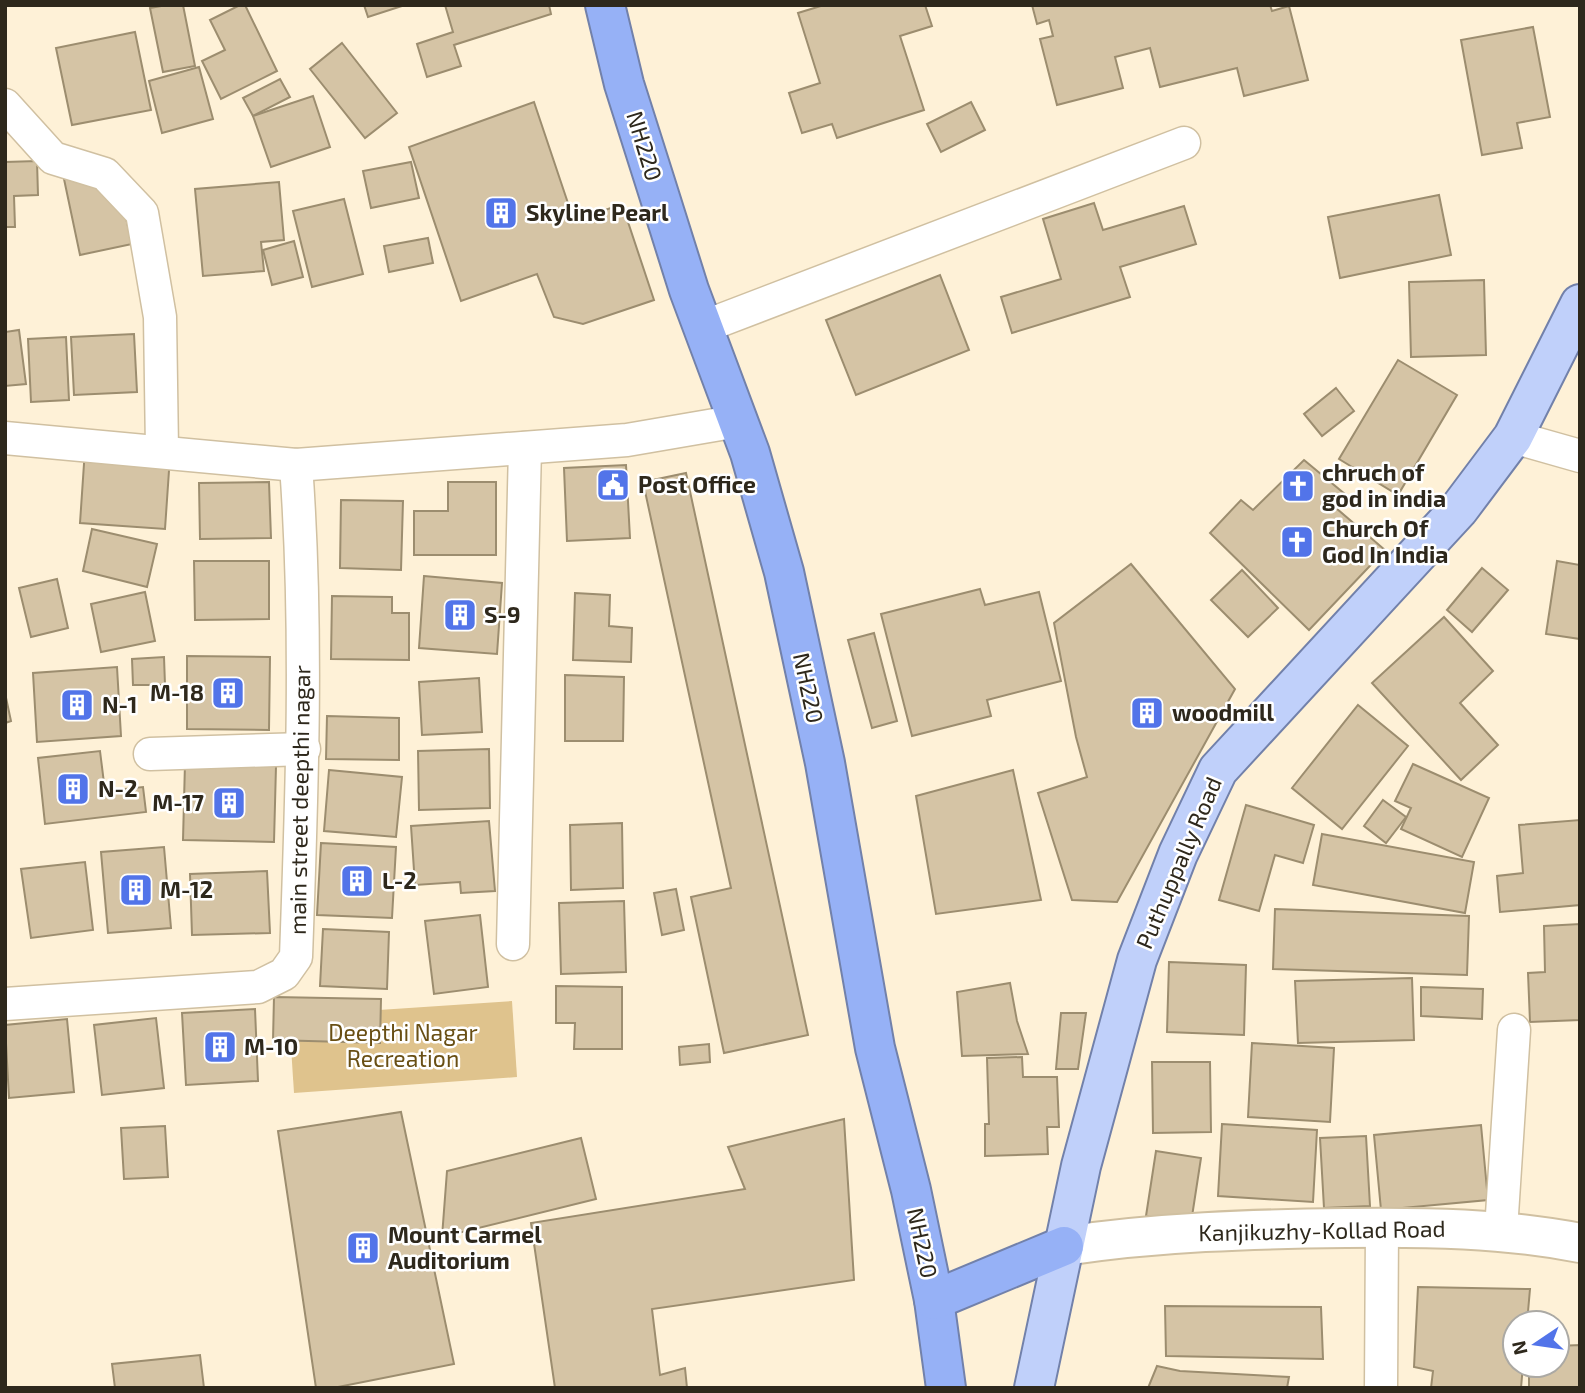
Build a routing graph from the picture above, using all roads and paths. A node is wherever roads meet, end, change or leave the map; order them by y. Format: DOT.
graph roads {
  1 [pos="606,5"];
  2 [pos="5,105"];
  3 [pos="1184,143"];
  4 [pos="1580,304"];
  5 [pos="703,327"];
  6 [pos="738,421"];
  7 [pos="1513,436"];
  8 [pos="5,438"];
  9 [pos="525,448"];
  10 [pos="162,450"];
  11 [pos="1580,456"];
  12 [pos="296,465"];
  13 [pos="304,749"];
  14 [pos="150,754"];
  15 [pos="513,944"];
  16 [pos="5,1004"];
  17 [pos="1514,1030"];
  18 [pos="1382,1228"];
  19 [pos="1501,1230"];
  20 [pos="1580,1243"];
  21 [pos="1064,1246"];
  22 [pos="934,1300"];
  23 [pos="946,1388"];
  24 [pos="1034,1388"];
  25 [pos="1381,1388"];
  1 -- 5 [label="highway, NH220"];
  2 -- 10 [label="street"];
  3 -- 5 [label="street"];
  4 -- 7 [label="main road, Puthuppally Road"];
  5 -- 6 [label="highway, NH220"];
  6 -- 9 [label="street"];
  6 -- 22 [label="highway, NH220"];
  7 -- 11 [label="street"];
  7 -- 21 [label="main road, Puthuppally Road"];
  8 -- 10 [label="street"];
  9 -- 12 [label="street"];
  9 -- 15 [label="street"];
  10 -- 12 [label="street"];
  12 -- 13 [label="street, main street deepthi nagar"];
  13 -- 14 [label="street"];
  13 -- 16 [label="street, main street deepthi nagar"];
  17 -- 19 [label="street"];
  18 -- 19 [label="main road, Kanjikuzhy-Kollad Road"];
  18 -- 21 [label="main road, Kanjikuzhy-Kollad Road"];
  18 -- 25 [label="street"];
  19 -- 20 [label="main road, Kanjikuzhy-Kollad Road"];
  21 -- 22 [label="highway"];
  21 -- 24 [label="main road, Puthuppally Road"];
  22 -- 23 [label="highway, NH220"];
}
